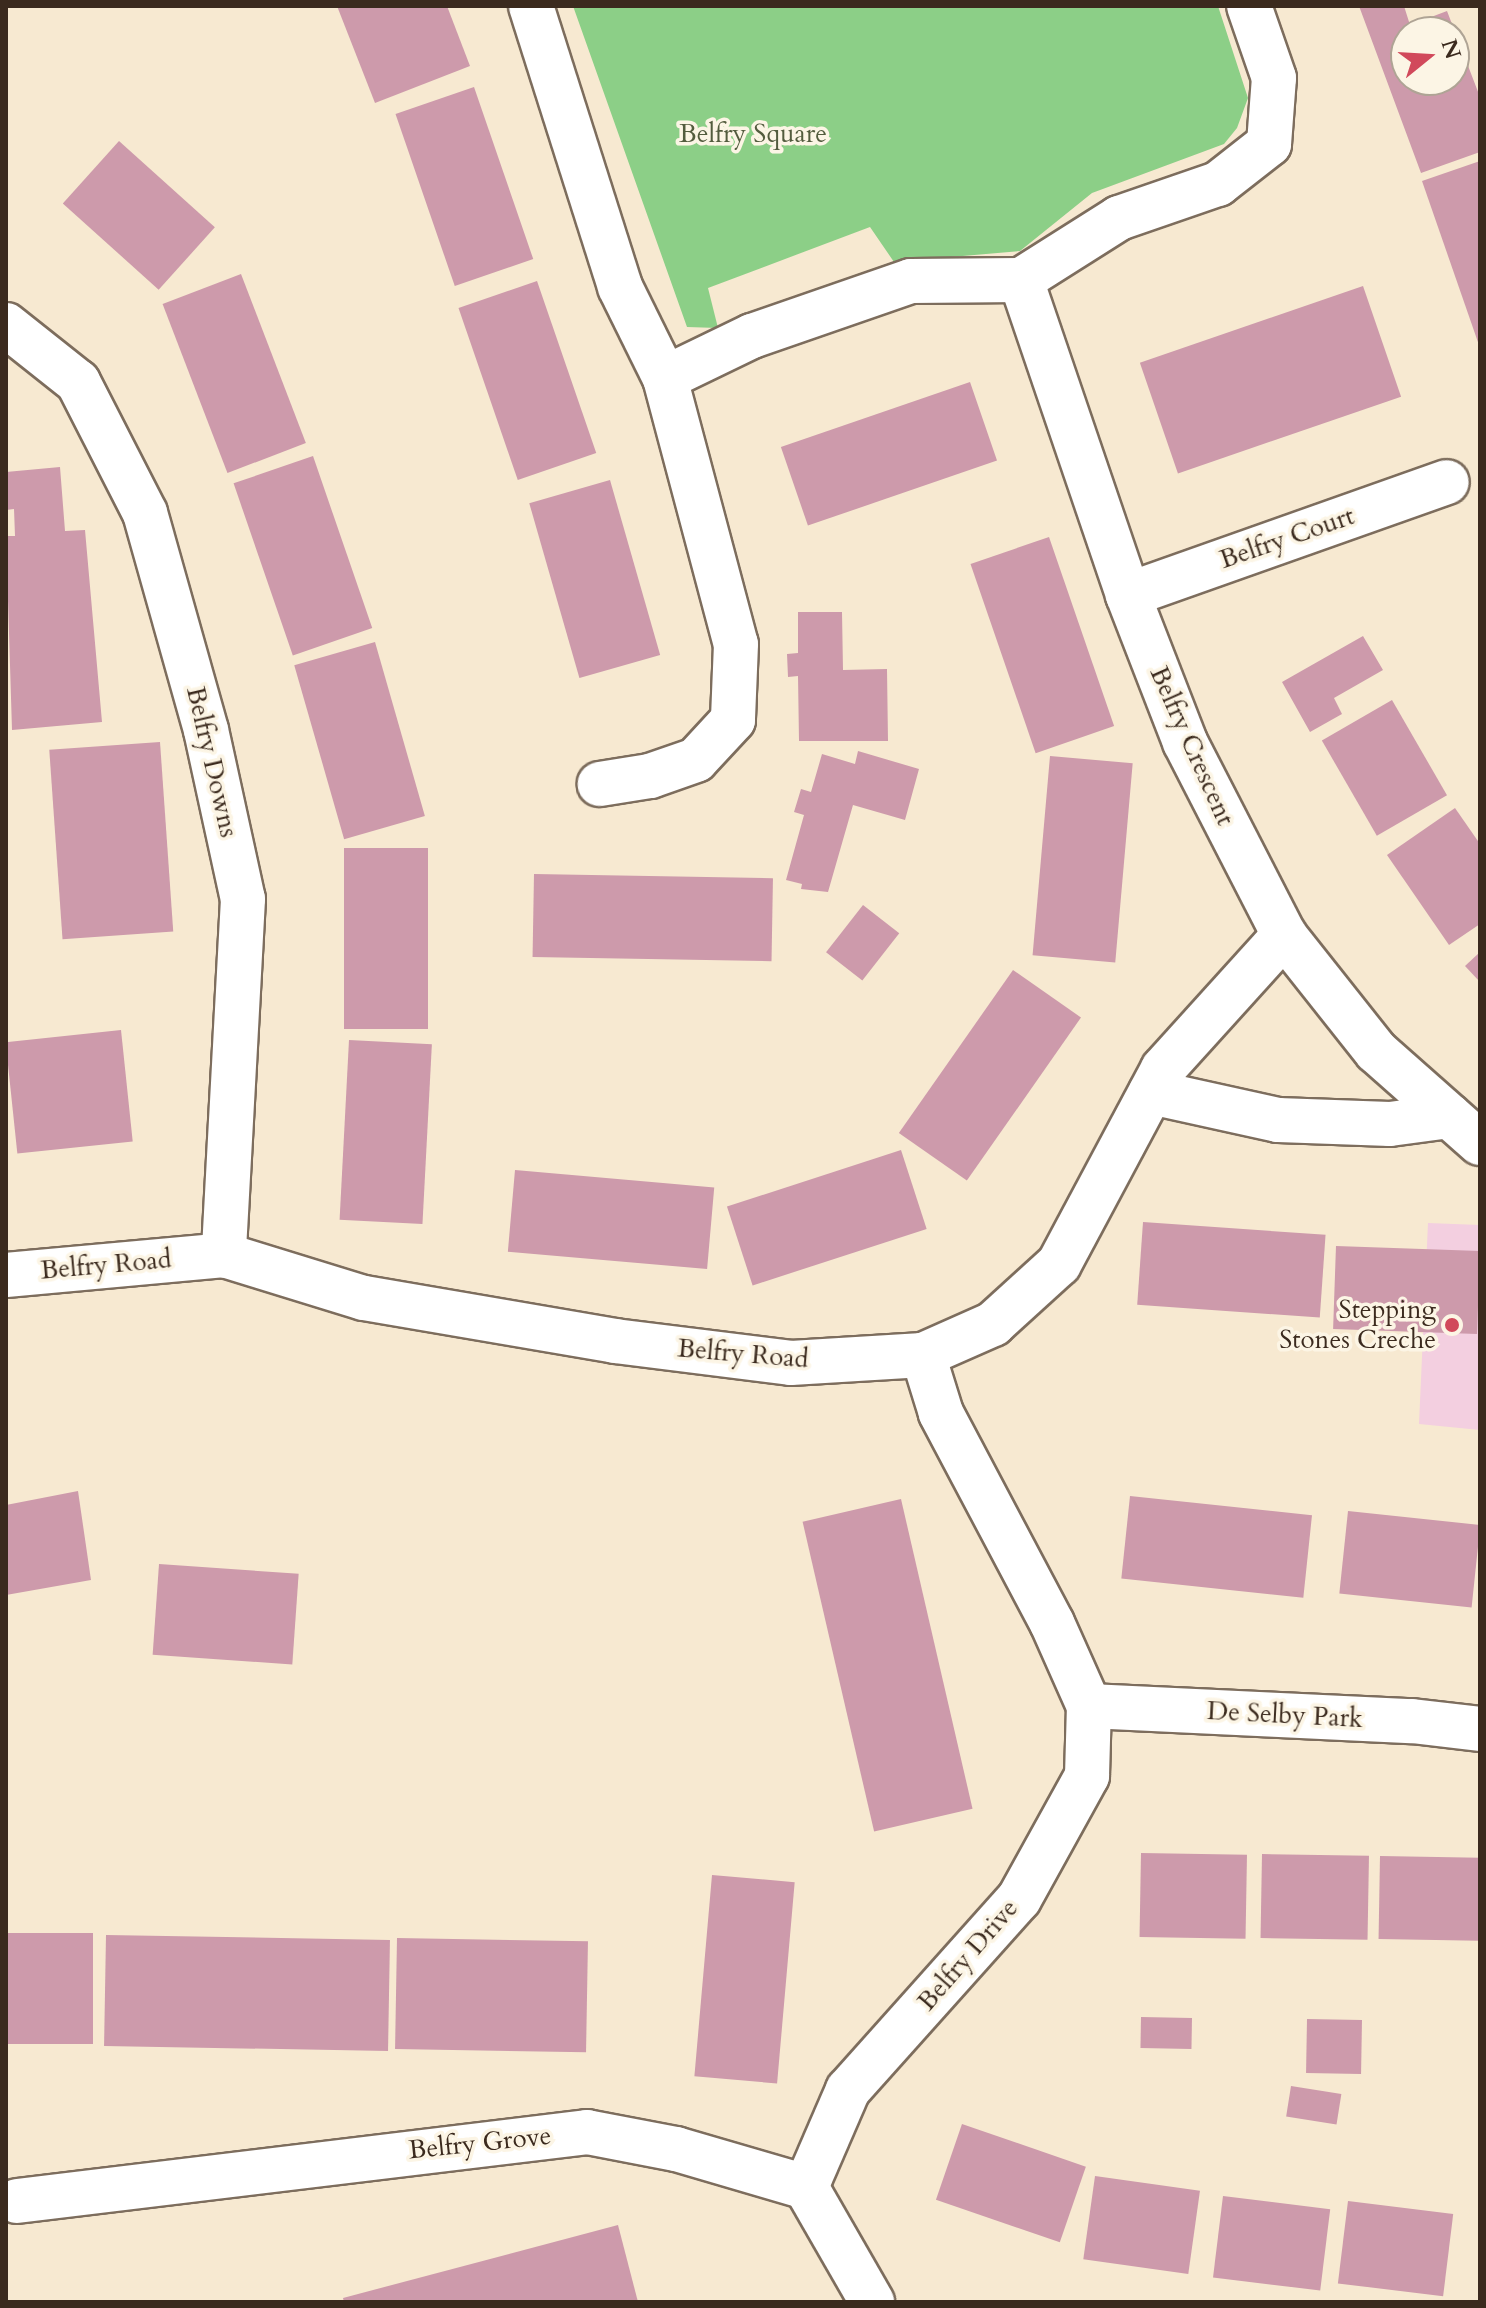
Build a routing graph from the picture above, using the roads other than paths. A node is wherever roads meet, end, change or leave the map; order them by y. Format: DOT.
graph roads {
  1 [pos="531,6"];
  2 [pos="1249,6"];
  3 [pos="1021,280"];
  4 [pos="6,325"];
  5 [pos="665,378"];
  6 [pos="1447,482"];
  7 [pos="1128,595"];
  8 [pos="600,784"];
  9 [pos="1284,935"];
  10 [pos="1151,1092"];
  11 [pos="1464,1129"];
  12 [pos="224,1255"];
  13 [pos="6,1275"];
  14 [pos="923,1355"];
  15 [pos="1089,1706"];
  16 [pos="1480,1729"];
  17 [pos="806,2187"];
  18 [pos="17,2201"];
  19 [pos="872,2302"];
  1 -- 5 [label="street"];
  2 -- 3 [label="street"];
  3 -- 5 [label="street"];
  3 -- 7 [label="street, Belfry Crescent"];
  4 -- 12 [label="street, Belfry Downs"];
  5 -- 8 [label="street"];
  6 -- 7 [label="street, Belfry Court"];
  7 -- 9 [label="street, Belfry Crescent"];
  9 -- 10 [label="street, Belfry Road"];
  9 -- 11 [label="street, Belfry Crescent"];
  10 -- 11 [label="street"];
  10 -- 14 [label="street, Belfry Road"];
  12 -- 13 [label="street, Belfry Road"];
  12 -- 14 [label="street, Belfry Road"];
  14 -- 15 [label="street"];
  15 -- 16 [label="street, De Selby Park"];
  15 -- 17 [label="street, Belfry Drive"];
  17 -- 18 [label="street, Belfry Grove"];
  17 -- 19 [label="street"];
}
